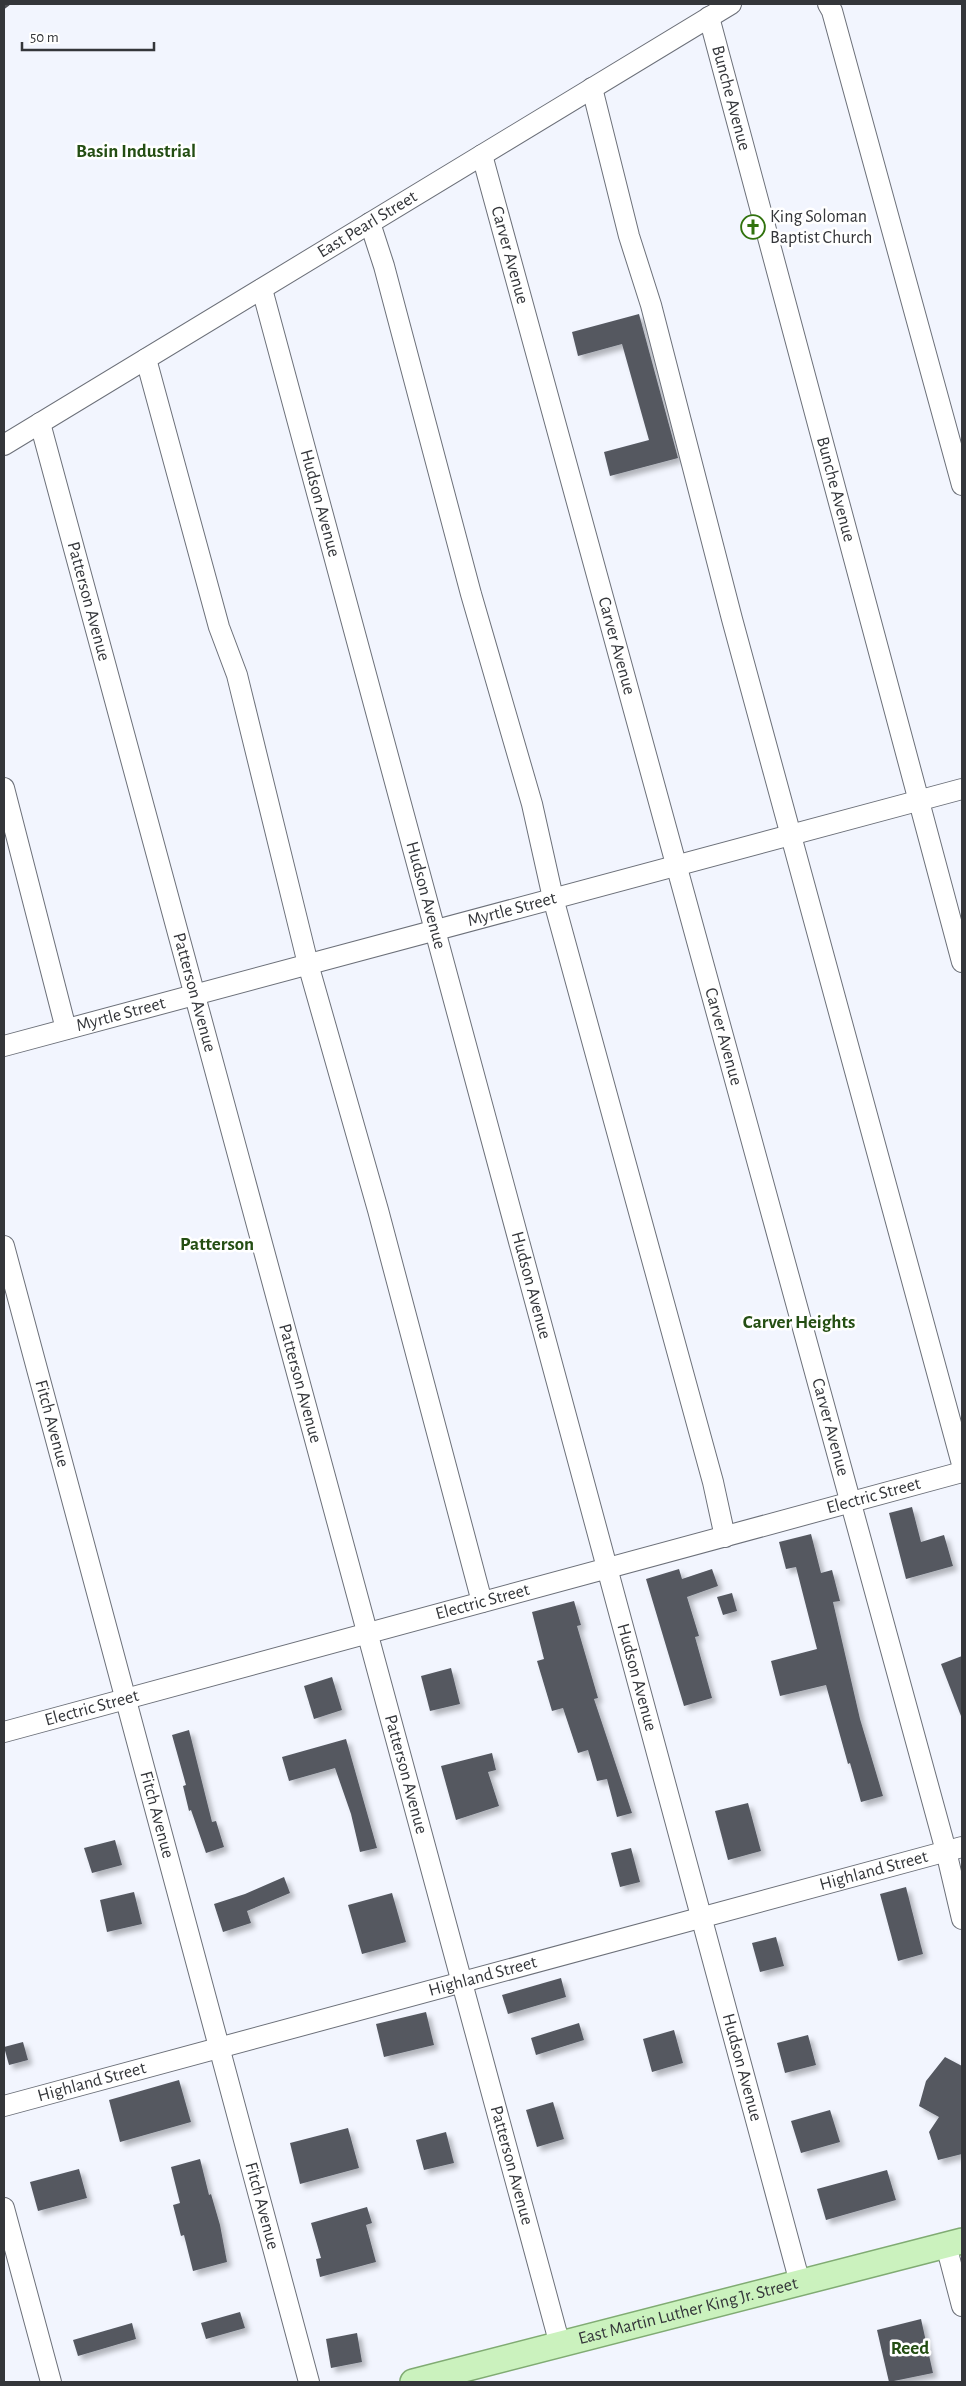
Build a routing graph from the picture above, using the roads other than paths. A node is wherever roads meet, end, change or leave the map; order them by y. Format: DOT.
graph roads {
  1 [pos="731,4"];
  2 [pos="828,4"];
  3 [pos="709,17"];
  4 [pos="592,88"];
  5 [pos="482,155"];
  6 [pos="370,223"];
  7 [pos="262,289"];
  8 [pos="146,359"];
  9 [pos="40,423"];
  10 [pos="4,445"];
  11 [pos="962,485"];
  12 [pos="4,788"];
  13 [pos="962,789"];
  14 [pos="919,801"];
  15 [pos="792,834"];
  16 [pos="676,865"];
  17 [pos="554,898"];
  18 [pos="435,930"];
  19 [pos="962,962"];
  20 [pos="308,964"];
  21 [pos="195,994"];
  22 [pos="66,1029"];
  23 [pos="4,1046"];
  24 [pos="4,1246"];
  25 [pos="962,1464"];
  26 [pos="962,1472"];
  27 [pos="851,1502"];
  28 [pos="725,1536"];
  29 [pos="607,1569"];
  30 [pos="482,1602"];
  31 [pos="368,1634"];
  32 [pos="125,1699"];
  33 [pos="4,1732"];
  34 [pos="954,1849"];
  35 [pos="702,1918"];
  36 [pos="962,1919"];
  37 [pos="462,1982"];
  38 [pos="219,2048"];
  39 [pos="4,2106"];
  40 [pos="4,2208"];
  41 [pos="954,2243"];
  42 [pos="800,2283"];
  43 [pos="962,2306"];
  44 [pos="560,2345"];
  45 [pos="51,2382"];
  46 [pos="309,2382"];
  47 [pos="413,2382"];
  1 -- 3 [label="street, East Pearl Street"];
  2 -- 11 [label="street"];
  3 -- 4 [label="street, East Pearl Street"];
  3 -- 14 [label="street, Bunche Avenue"];
  4 -- 5 [label="street, East Pearl Street"];
  4 -- 15 [label="street"];
  5 -- 6 [label="street, East Pearl Street"];
  5 -- 16 [label="street, Carver Avenue"];
  6 -- 7 [label="street, East Pearl Street"];
  6 -- 17 [label="street"];
  7 -- 8 [label="street, East Pearl Street"];
  7 -- 18 [label="street, Hudson Avenue"];
  8 -- 9 [label="street, East Pearl Street"];
  8 -- 20 [label="street"];
  9 -- 10 [label="street, East Pearl Street"];
  9 -- 21 [label="street, Patterson Avenue"];
  12 -- 22 [label="street"];
  13 -- 14 [label="street, Myrtle Street"];
  14 -- 15 [label="street, Myrtle Street"];
  14 -- 19 [label="street, Bunche Avenue"];
  15 -- 16 [label="street, Myrtle Street"];
  15 -- 25 [label="street"];
  16 -- 17 [label="street, Myrtle Street"];
  16 -- 27 [label="street, Carver Avenue"];
  17 -- 18 [label="street, Myrtle Street"];
  17 -- 28 [label="street"];
  18 -- 20 [label="street, Myrtle Street"];
  18 -- 29 [label="street, Hudson Avenue"];
  20 -- 21 [label="street, Myrtle Street"];
  20 -- 30 [label="street"];
  21 -- 22 [label="street, Myrtle Street"];
  21 -- 31 [label="street, Patterson Avenue"];
  22 -- 23 [label="street, Myrtle Street"];
  24 -- 32 [label="street, Fitch Avenue"];
  26 -- 27 [label="street, Electric Street"];
  27 -- 28 [label="street, Electric Street"];
  27 -- 34 [label="street, Carver Avenue"];
  28 -- 29 [label="street, Electric Street"];
  29 -- 30 [label="street, Electric Street"];
  29 -- 35 [label="street, Hudson Avenue"];
  30 -- 31 [label="street, Electric Street"];
  31 -- 32 [label="street, Electric Street"];
  31 -- 37 [label="street, Patterson Avenue"];
  32 -- 33 [label="street, Electric Street"];
  32 -- 38 [label="street, Fitch Avenue"];
  34 -- 35 [label="street, Highland Street"];
  34 -- 36 [label="street, Carver Avenue"];
  35 -- 37 [label="street, Highland Street"];
  35 -- 42 [label="street, Hudson Avenue"];
  37 -- 38 [label="street, Highland Street"];
  37 -- 44 [label="street, Patterson Avenue"];
  38 -- 39 [label="street, Highland Street"];
  38 -- 46 [label="street, Fitch Avenue"];
  40 -- 45 [label="street"];
  41 -- 42 [label="main road, East Martin Luther King Jr. Street"];
  41 -- 43 [label="street"];
  42 -- 44 [label="main road, East Martin Luther King Jr. Street"];
  44 -- 47 [label="main road, East Martin Luther King Jr. Street"];
}
